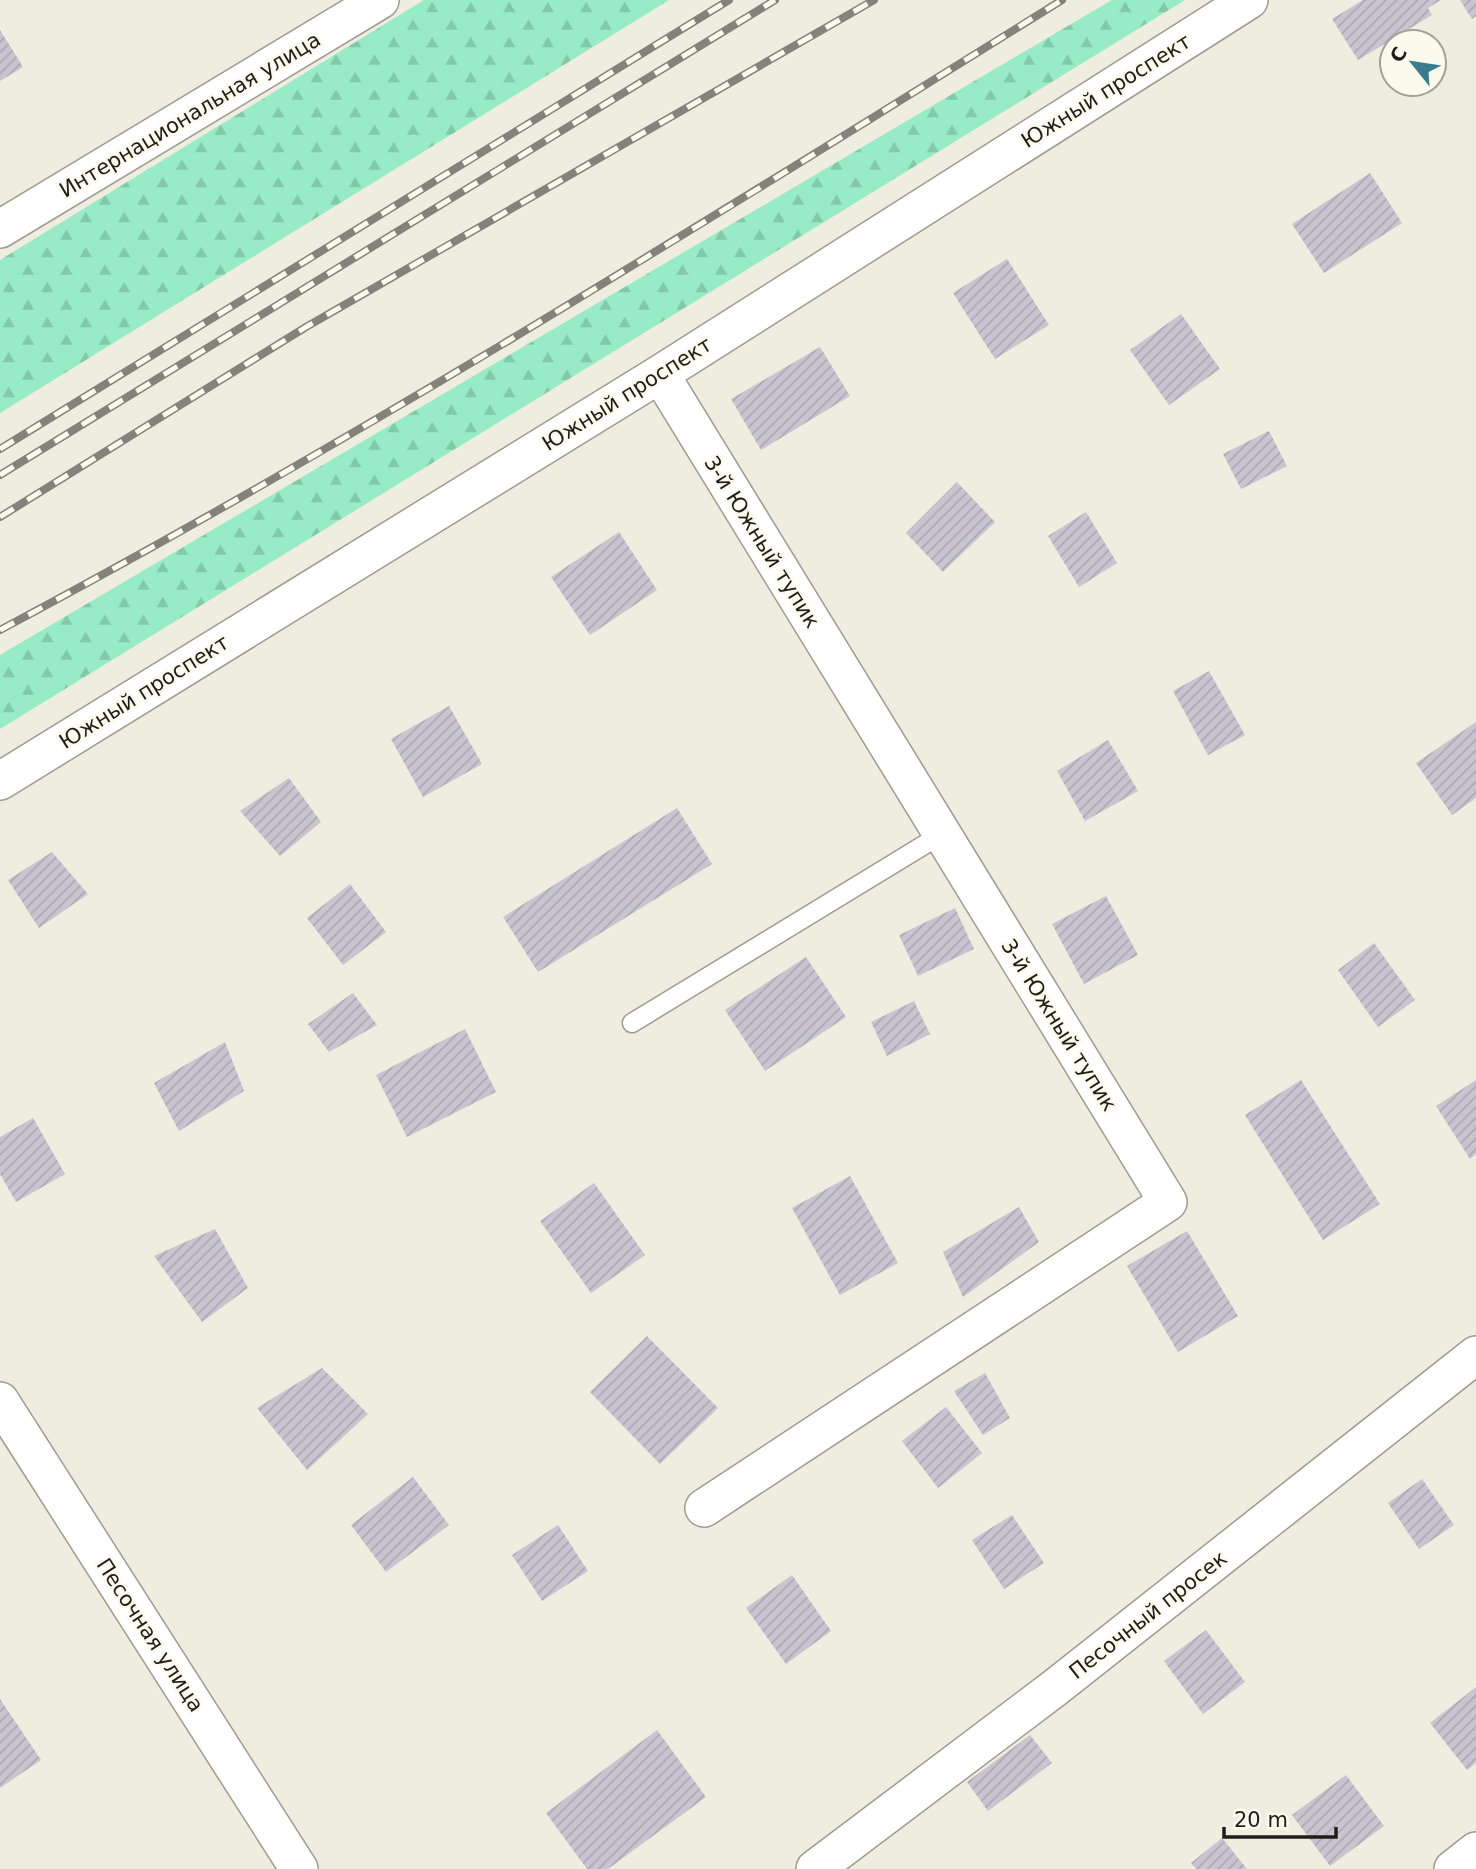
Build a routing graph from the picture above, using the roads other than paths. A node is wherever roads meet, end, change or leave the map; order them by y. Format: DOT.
graph roads {
  1 [pos="380,0"];
  2 [pos="1249,0"];
  3 [pos="0,229"];
  4 [pos="660,374"];
  5 [pos="0,781"];
  6 [pos="942,834"];
  7 [pos="632,1023"];
  8 [pos="1476,1355"];
  9 [pos="0,1401"];
  10 [pos="705,1508"];
  11 [pos="1476,1851"];
  12 [pos="299,1869"];
  13 [pos="816,1869"];
  14 [pos="1453,1869"];
  1 -- 3 [label="street, Интернациональная улица"];
  2 -- 4 [label="street, Южный проспект"];
  4 -- 5 [label="street, Южный проспект"];
  4 -- 6 [label="street, 3-й Южный тупик"];
  6 -- 7 [label="lane"];
  6 -- 10 [label="street, 3-й Южный тупик"];
  8 -- 13 [label="street, Песочный просек"];
  9 -- 12 [label="street, Песочная улица"];
  11 -- 14 [label="street"];
}
